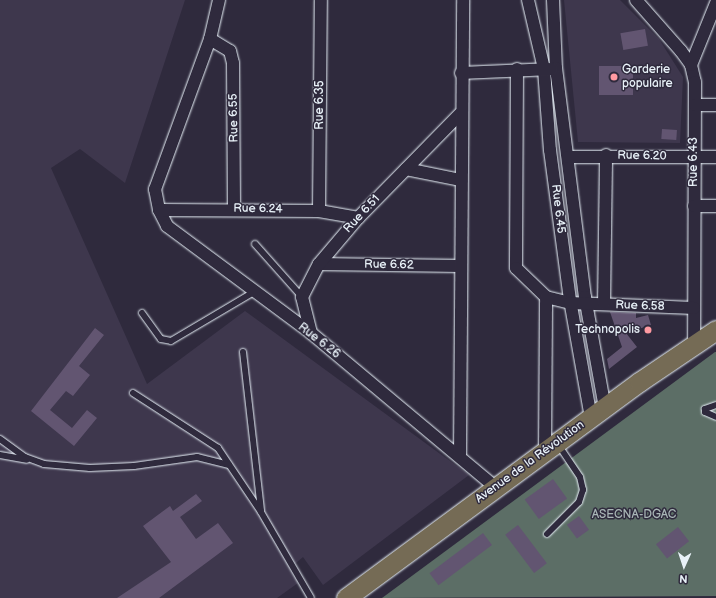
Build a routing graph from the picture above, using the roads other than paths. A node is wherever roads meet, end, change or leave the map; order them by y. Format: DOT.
graph roads {
  1 [pos="219,0"];
  2 [pos="320,0"];
  3 [pos="463,0"];
  4 [pos="528,0"];
  5 [pos="553,0"];
  6 [pos="636,0"];
  7 [pos="716,3"];
  8 [pos="210,39"];
  9 [pos="691,65"];
  10 [pos="517,69"];
  11 [pos="550,69"];
  12 [pos="461,73"];
  13 [pos="695,105"];
  14 [pos="716,106"];
  15 [pos="460,114"];
  16 [pos="606,155"];
  17 [pos="694,157"];
  18 [pos="716,157"];
  19 [pos="569,161"];
  20 [pos="406,169"];
  21 [pos="553,170"];
  22 [pos="460,180"];
  23 [pos="694,206"];
  24 [pos="716,206"];
  25 [pos="234,208"];
  26 [pos="158,210"];
  27 [pos="319,210"];
  28 [pos="358,218"];
  29 [pos="577,233"];
  30 [pos="561,236"];
  31 [pos="255,244"];
  32 [pos="319,264"];
  33 [pos="460,266"];
  34 [pos="254,292"];
  35 [pos="302,297"];
  36 [pos="546,297"];
  37 [pos="570,303"];
  38 [pos="586,303"];
  39 [pos="604,304"];
  40 [pos="694,308"];
  41 [pos="142,313"];
  42 [pos="716,330"];
  43 [pos="311,333"];
  44 [pos="694,344"];
  45 [pos="243,352"];
  46 [pos="133,393"];
  47 [pos="716,405"];
  48 [pos="598,413"];
  49 [pos="716,416"];
  50 [pos="0,439"];
  51 [pos="551,447"];
  52 [pos="0,455"];
  53 [pos="460,456"];
  54 [pos="44,464"];
  55 [pos="229,465"];
  56 [pos="495,487"];
  57 [pos="261,512"];
  58 [pos="547,534"];
  59 [pos="311,598"];
  60 [pos="346,598"];
  1 -- 8 [label="street"];
  2 -- 27 [label="street, Rue 6.35"];
  3 -- 12 [label="street"];
  4 -- 11 [label="street, Rue 6.45"];
  5 -- 11 [label="street, Rue 6.45"];
  6 -- 9 [label="street"];
  7 -- 9 [label="street"];
  8 -- 25 [label="street, Rue 6.55"];
  8 -- 26 [label="street, Rue 6.26"];
  9 -- 13 [label="street, Rue 6.43"];
  10 -- 11 [label="street"];
  10 -- 12 [label="street"];
  10 -- 36 [label="street"];
  11 -- 19 [label="street, Rue 6.45"];
  11 -- 21 [label="street, Rue 6.45"];
  12 -- 15 [label="street"];
  13 -- 14 [label="street"];
  13 -- 17 [label="street, Rue 6.43"];
  15 -- 20 [label="street, Rue 6.51"];
  15 -- 22 [label="street"];
  16 -- 17 [label="street, Rue 6.20"];
  16 -- 19 [label="street, Rue 6.20"];
  16 -- 39 [label="street"];
  17 -- 18 [label="street, Rue 6.20"];
  17 -- 23 [label="street, Rue 6.43"];
  19 -- 21 [label="street, Rue 6.20"];
  19 -- 29 [label="street, Rue 6.45"];
  20 -- 22 [label="street"];
  20 -- 28 [label="street, Rue 6.51"];
  21 -- 30 [label="street, Rue 6.45"];
  22 -- 33 [label="street"];
  23 -- 24 [label="street"];
  23 -- 40 [label="street, Rue 6.43"];
  25 -- 26 [label="street, Rue 6.24"];
  25 -- 27 [label="street, Rue 6.24"];
  26 -- 34 [label="street, Rue 6.26"];
  27 -- 28 [label="street, Rue 6.24"];
  28 -- 32 [label="street, Rue 6.51"];
  29 -- 30 [label="street"];
  29 -- 38 [label="street, Rue 6.45"];
  30 -- 37 [label="street, Rue 6.45"];
  31 -- 35 [label="lane"];
  32 -- 33 [label="street, Rue 6.62"];
  32 -- 35 [label="street, Rue 6.51"];
  33 -- 53 [label="street"];
  34 -- 41 [label="lane"];
  34 -- 43 [label="street, Rue 6.26"];
  35 -- 43 [label="street"];
  36 -- 37 [label="street, Rue 6.58"];
  36 -- 51 [label="street"];
  37 -- 38 [label="street, Rue 6.58"];
  37 -- 48 [label="street, Rue 6.45"];
  38 -- 39 [label="street, Rue 6.58"];
  38 -- 48 [label="street, Rue 6.45"];
  39 -- 40 [label="street, Rue 6.58"];
  40 -- 44 [label="street, Rue 6.43"];
  42 -- 44 [label="main road, Avenue de la Révolution"];
  43 -- 53 [label="street, Rue 6.26"];
  44 -- 48 [label="main road, Avenue de la Révolution"];
  45 -- 57 [label="lane"];
  46 -- 55 [label="lane"];
  47 -- 49 [label="lane"];
  48 -- 51 [label="main road, Avenue de la Révolution"];
  50 -- 54 [label="lane"];
  51 -- 56 [label="main road, Avenue de la Révolution"];
  51 -- 58 [label="lane"];
  52 -- 54 [label="lane"];
  53 -- 56 [label="street, Rue 6.26"];
  54 -- 55 [label="lane"];
  55 -- 57 [label="lane"];
  56 -- 60 [label="main road, Avenue de la Révolution"];
  57 -- 59 [label="lane"];
}
